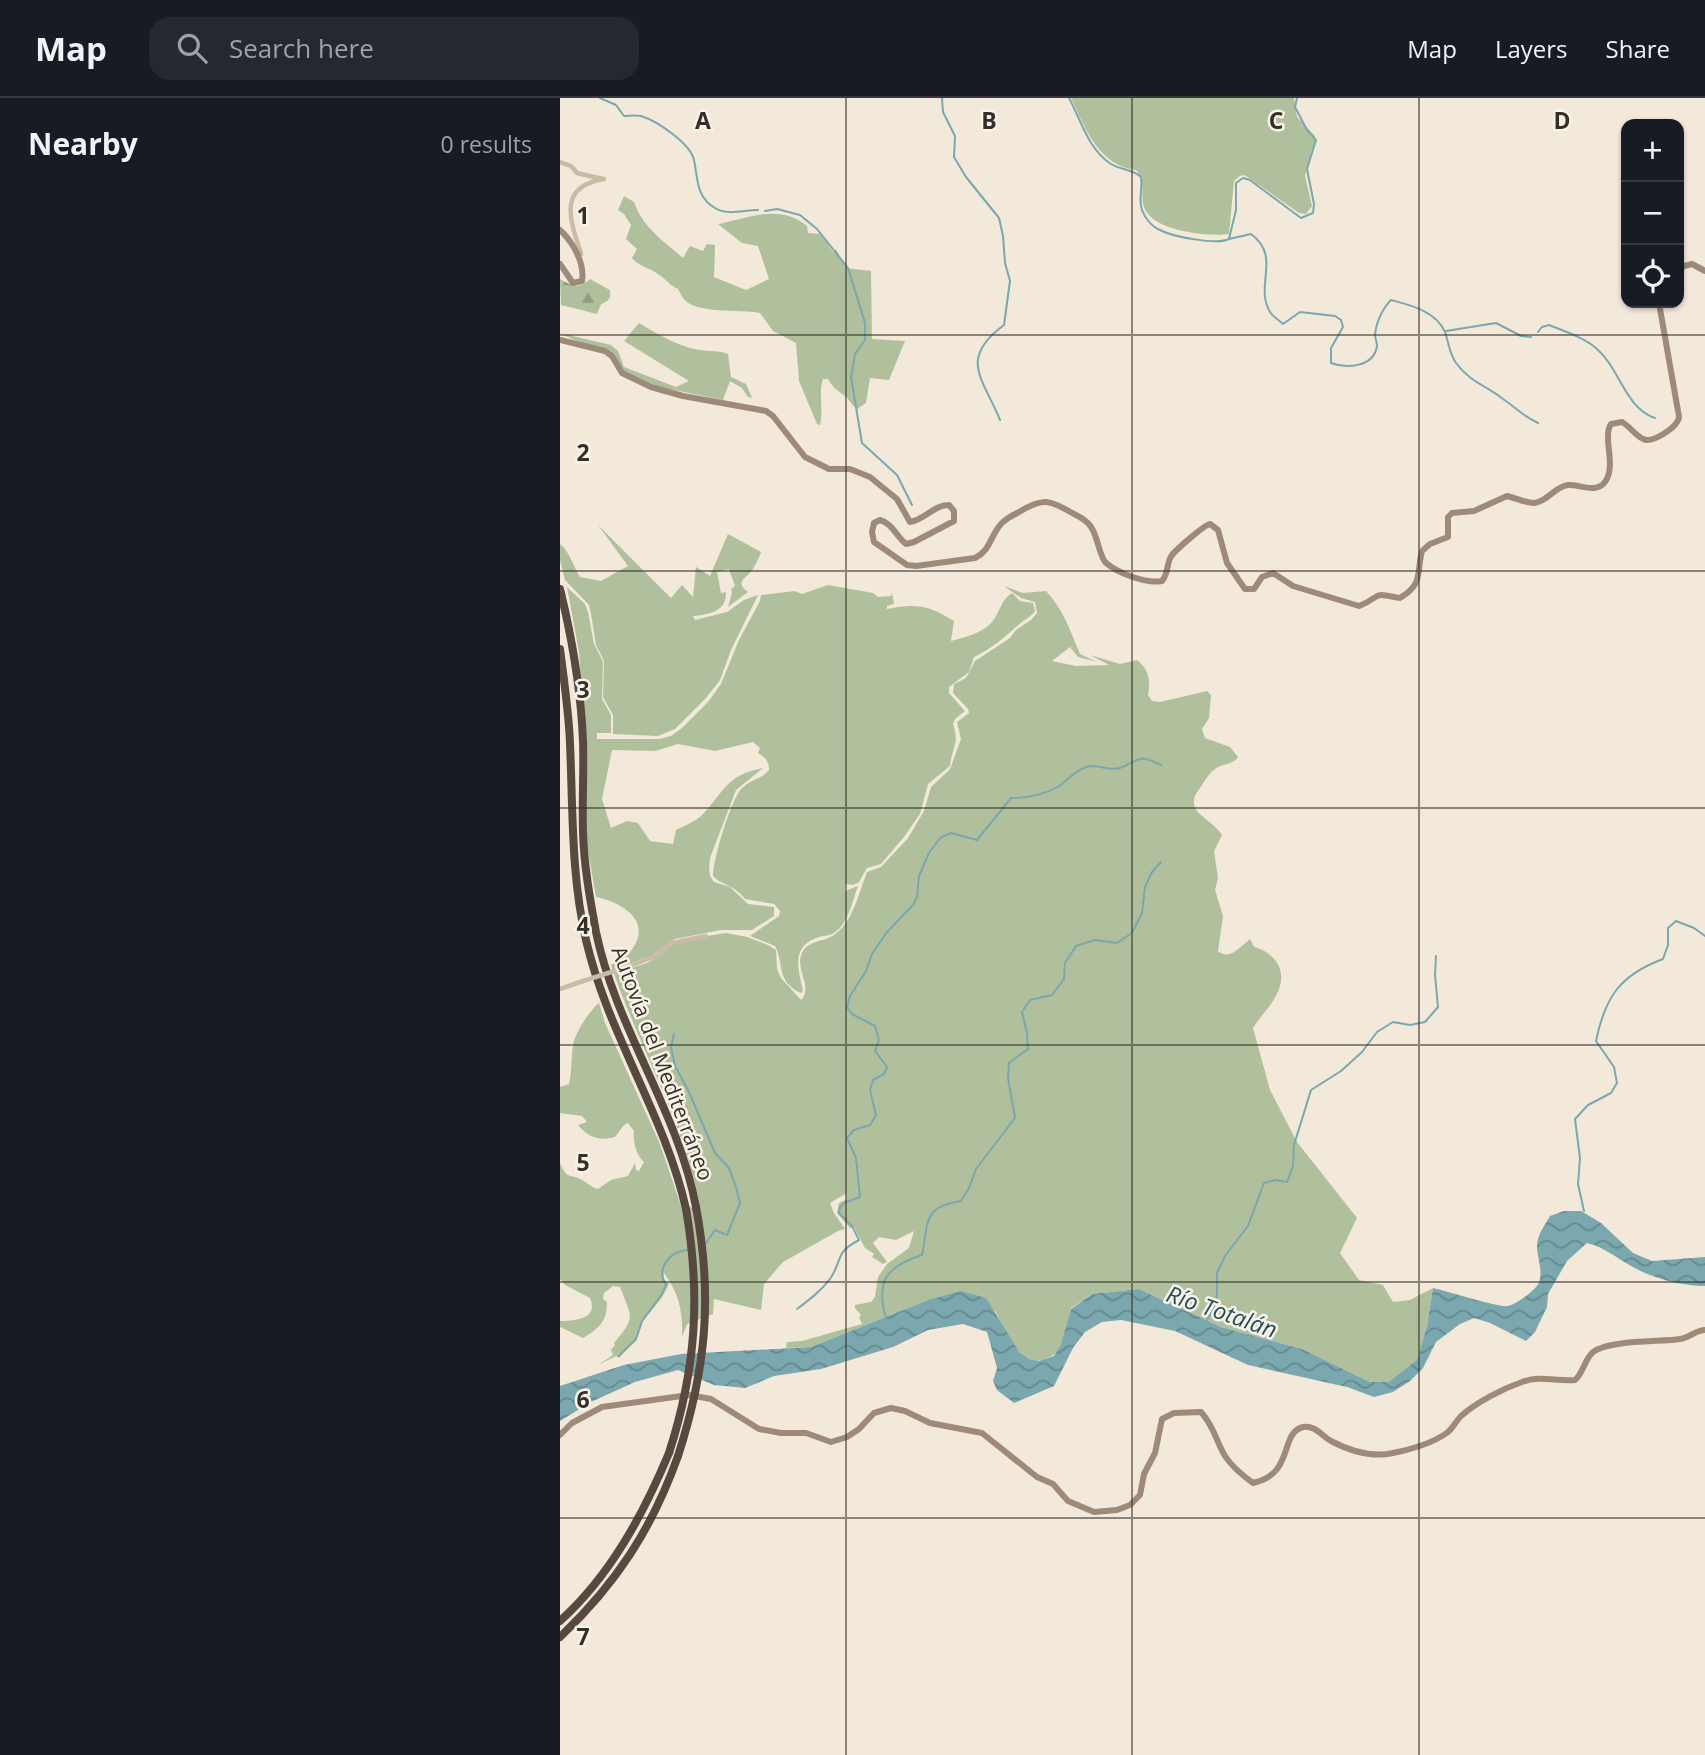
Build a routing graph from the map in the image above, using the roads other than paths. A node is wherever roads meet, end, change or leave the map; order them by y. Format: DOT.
graph roads {
  1 [pos="560,162"];
  2 [pos="560,230"];
  3 [pos="577,256"];
  4 [pos="560,264"];
  5 [pos="1684,266"];
  6 [pos="1705,271"];
  7 [pos="1660,308"];
  8 [pos="560,340"];
  9 [pos="560,589"];
  10 [pos="560,649"];
  11 [pos="706,936"];
  12 [pos="560,989"];
  13 [pos="1705,1330"];
  14 [pos="563,1433"];
  15 [pos="560,1621"];
  16 [pos="560,1637"];
  1 -- 3 [label="street"];
  2 -- 3 [label="main road"];
  3 -- 4 [label="main road"];
  5 -- 6 [label="main road"];
  7 -- 8 [label="main road"];
  9 -- 16 [label="highway, Autovía del Mediterráneo, bridge"];
  10 -- 15 [label="highway, Autovía del Mediterráneo, bridge"];
  11 -- 12 [label="street, bridge"];
  13 -- 14 [label="main road"];
}
